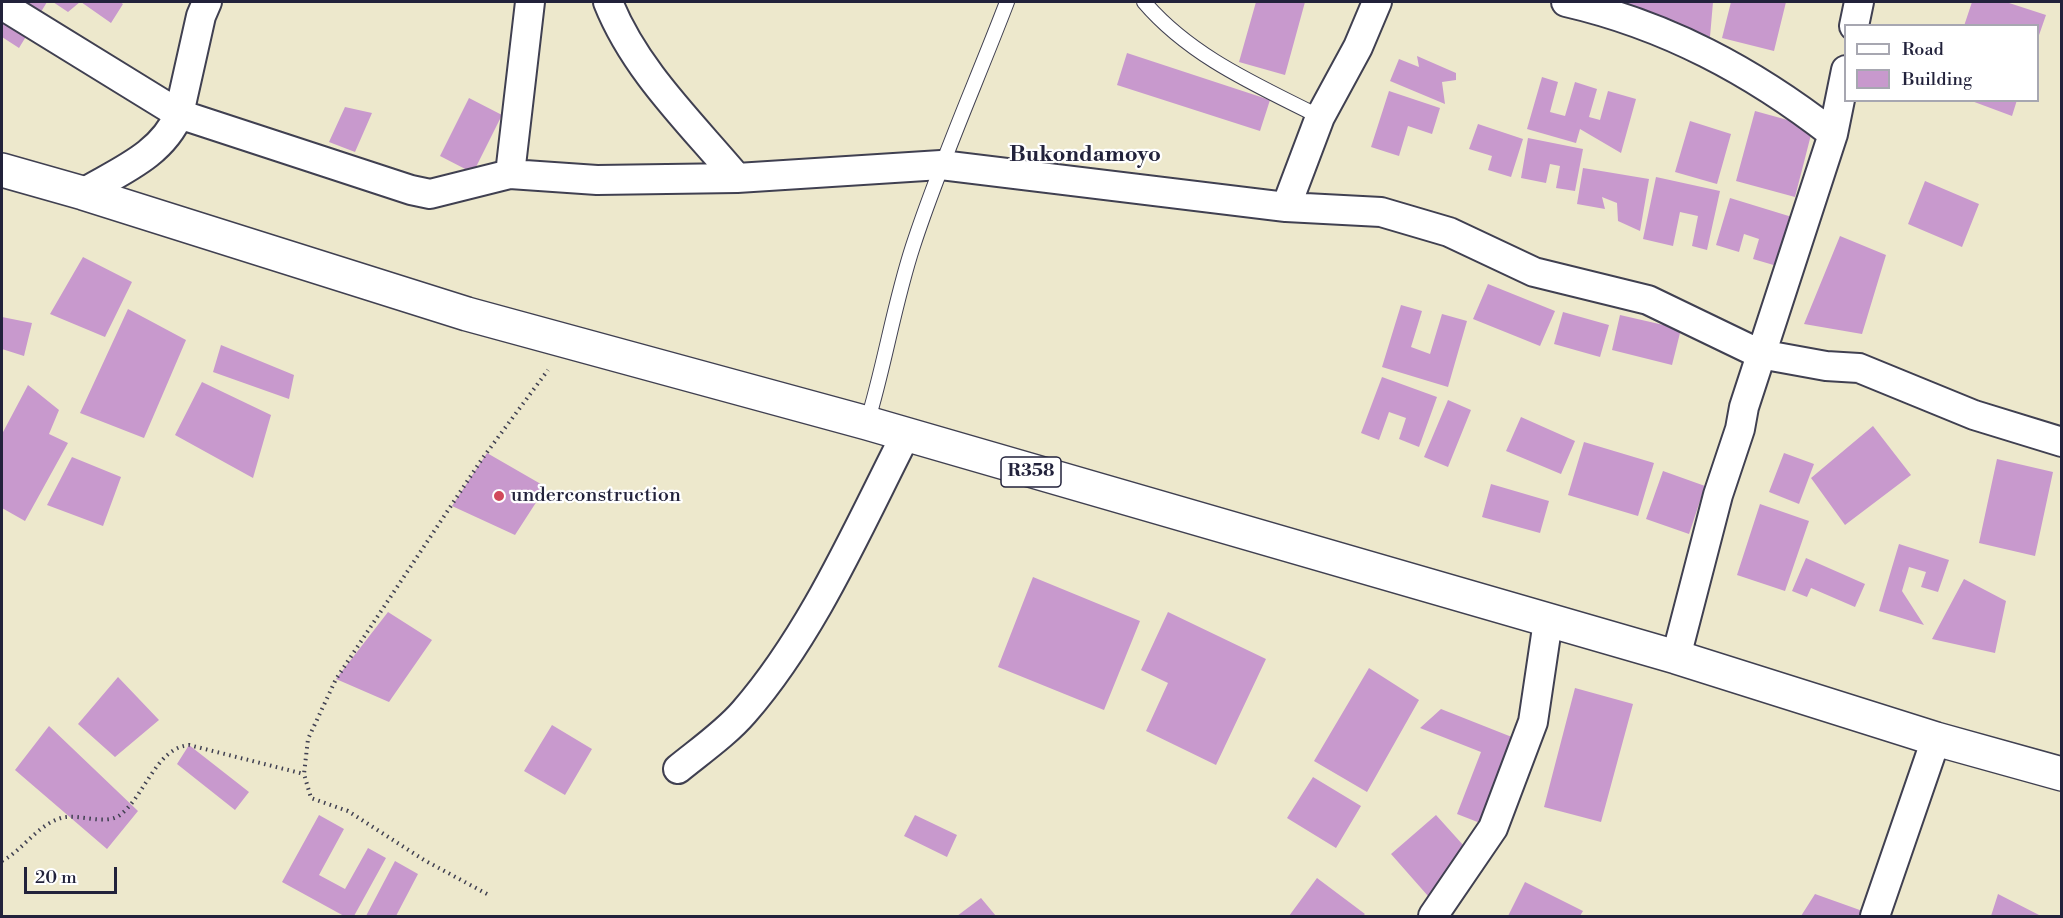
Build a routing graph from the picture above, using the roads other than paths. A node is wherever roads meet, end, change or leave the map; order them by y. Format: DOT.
graph roads {
  1 [pos="207,2"];
  2 [pos="530,2"];
  3 [pos="608,2"];
  4 [pos="1007,2"];
  5 [pos="1144,2"];
  6 [pos="1377,2"];
  7 [pos="1566,2"];
  8 [pos="1859,2"];
  9 [pos="2,5"];
  10 [pos="1854,24"];
  11 [pos="1844,75"];
  12 [pos="179,114"];
  13 [pos="1320,117"];
  14 [pos="1833,134"];
  15 [pos="941,165"];
  16 [pos="2,170"];
  17 [pos="510,174"];
  18 [pos="737,178"];
  19 [pos="83,193"];
  20 [pos="1286,207"];
  21 [pos="1760,354"];
  22 [pos="867,423"];
  23 [pos="905,436"];
  24 [pos="2061,442"];
  25 [pos="1548,621"];
  26 [pos="1676,657"];
  27 [pos="1936,740"];
  28 [pos="678,769"];
  29 [pos="2061,774"];
  30 [pos="1432,916"];
  31 [pos="1875,916"];
  1 -- 12 [label="street"];
  2 -- 17 [label="street"];
  3 -- 18 [label="street"];
  4 -- 15 [label="lane"];
  5 -- 13 [label="lane"];
  6 -- 13 [label="street"];
  7 -- 14 [label="street"];
  8 -- 10 [label="street"];
  9 -- 12 [label="street"];
  11 -- 14 [label="street"];
  12 -- 17 [label="street"];
  12 -- 19 [label="street"];
  13 -- 20 [label="street"];
  14 -- 21 [label="street"];
  15 -- 18 [label="street"];
  15 -- 20 [label="street"];
  15 -- 22 [label="lane"];
  16 -- 19 [label="main road, R358"];
  17 -- 18 [label="street"];
  19 -- 22 [label="main road, R358"];
  20 -- 21 [label="street"];
  21 -- 24 [label="street"];
  21 -- 26 [label="street"];
  22 -- 23 [label="main road, R358"];
  23 -- 25 [label="main road, R358"];
  23 -- 28 [label="street"];
  25 -- 26 [label="main road, R358"];
  25 -- 30 [label="street"];
  26 -- 27 [label="main road, R358"];
  27 -- 29 [label="main road, R358"];
  27 -- 31 [label="street"];
}
